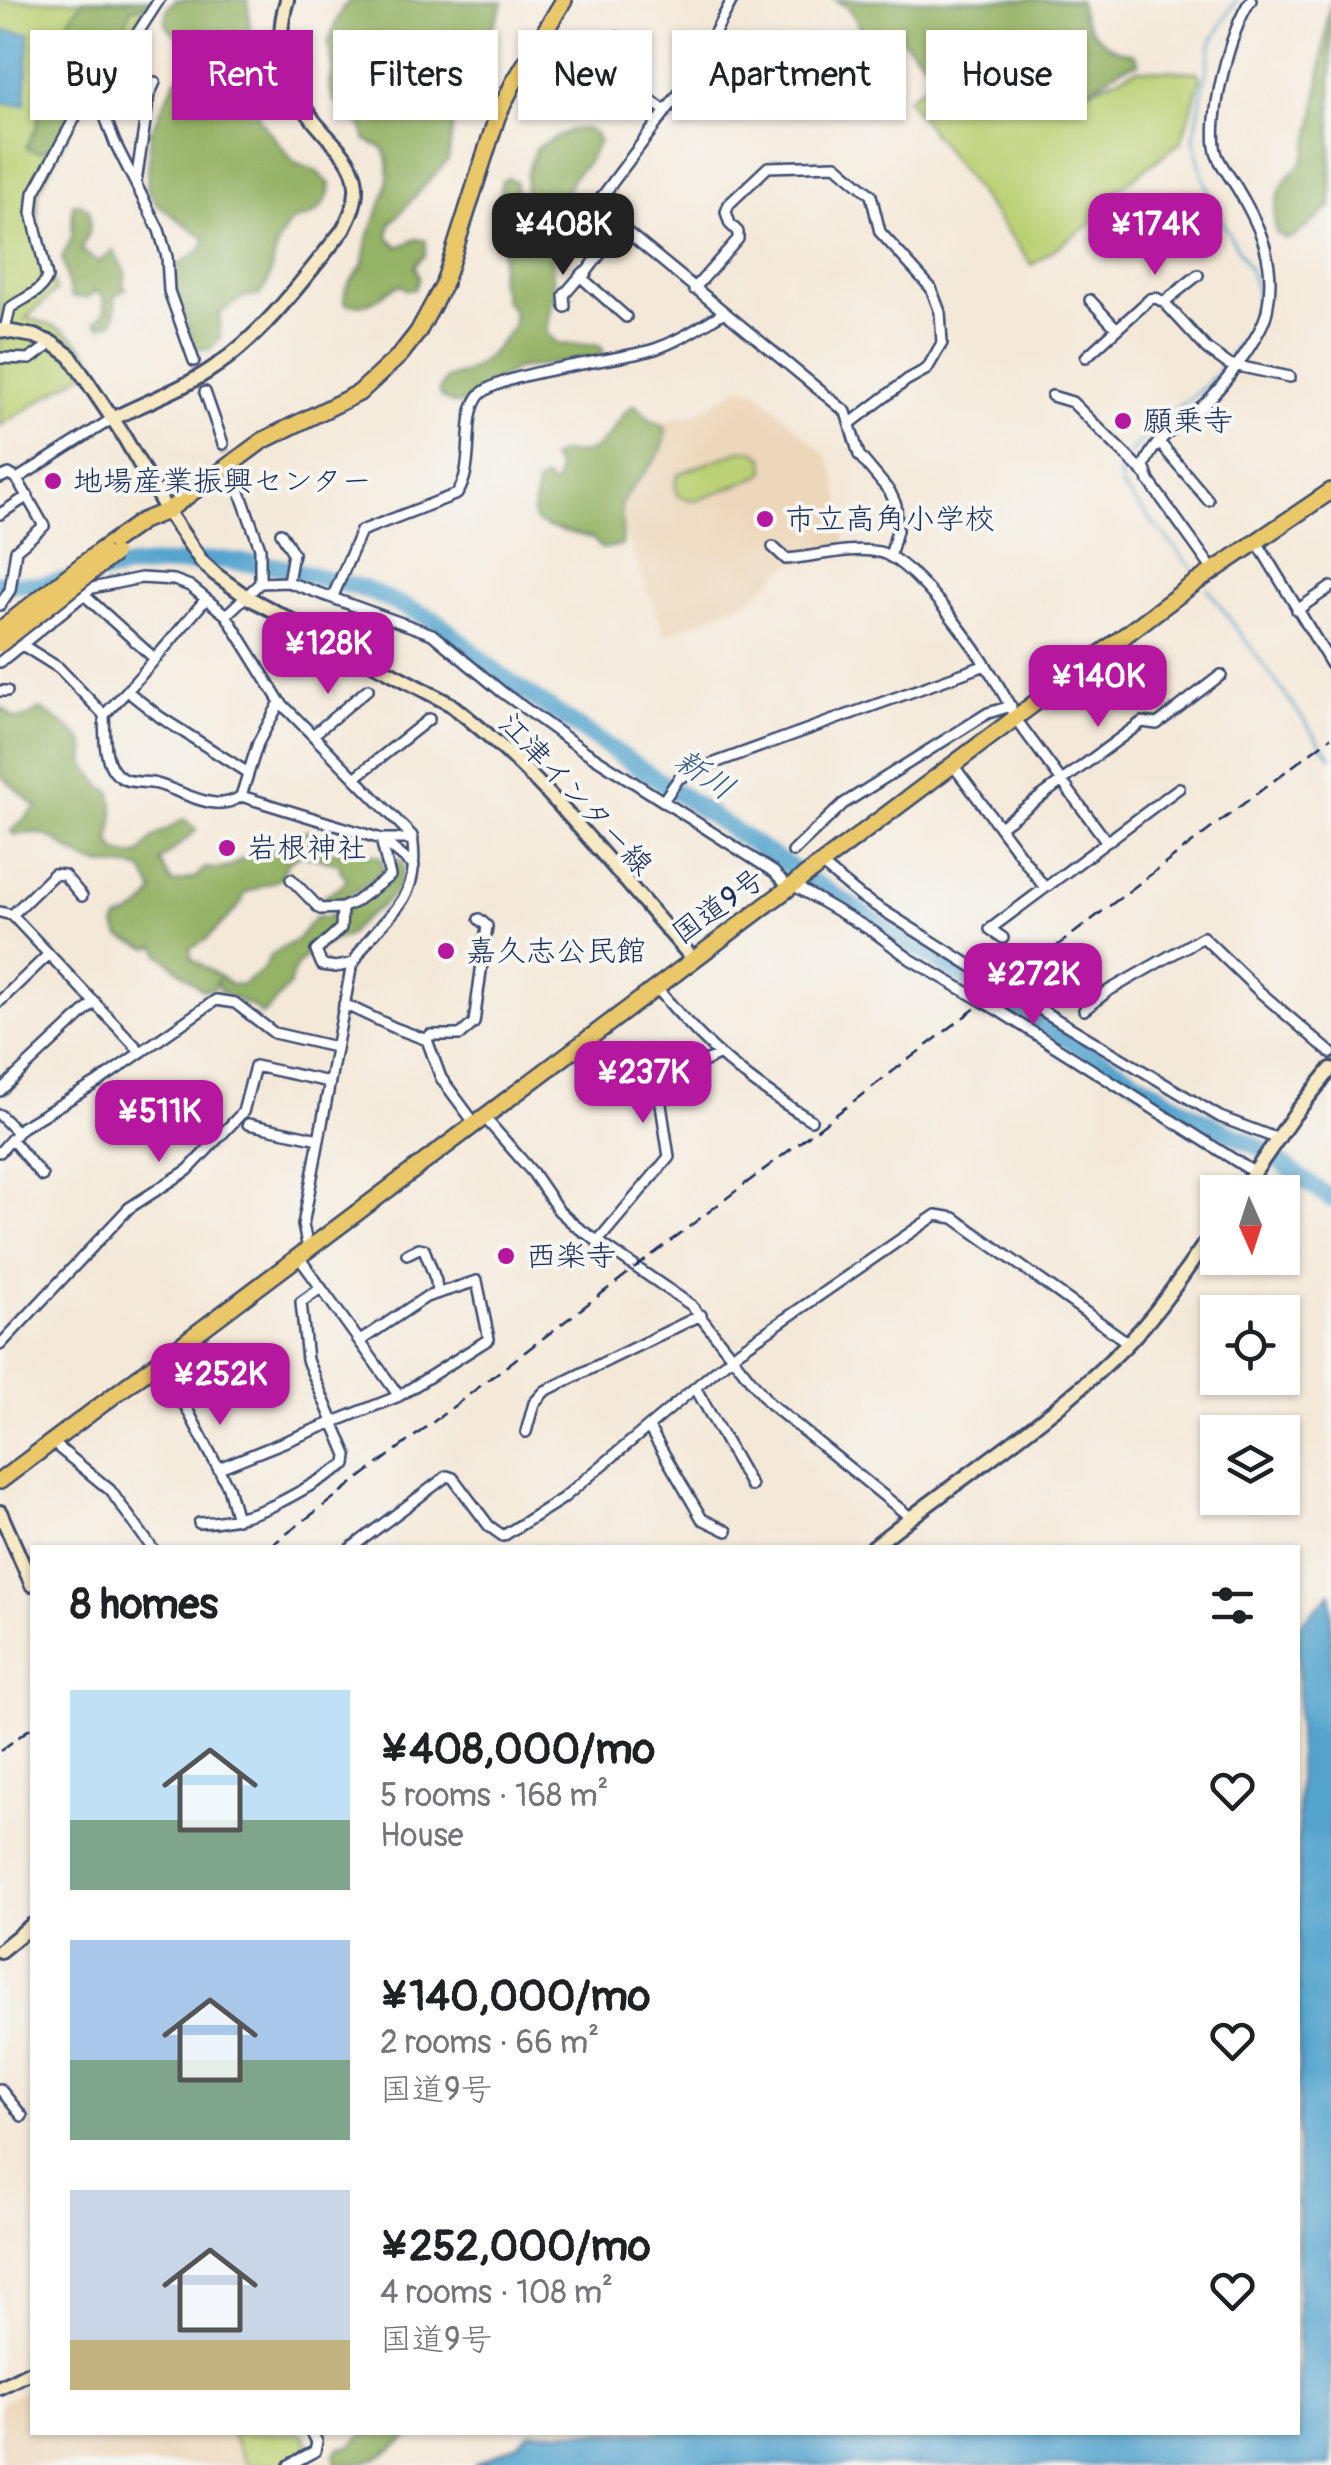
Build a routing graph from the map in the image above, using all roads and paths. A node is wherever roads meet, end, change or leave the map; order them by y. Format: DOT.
graph roads {
  1 [pos="159,0"];
  2 [pos="288,0"];
  3 [pos="564,0"];
  4 [pos="732,0"];
  5 [pos="1251,0"];
  6 [pos="139,30"];
  7 [pos="155,82"];
  8 [pos="652,101"];
  9 [pos="665,111"];
  10 [pos="74,120"];
  11 [pos="105,120"];
  12 [pos="136,184"];
  13 [pos="620,228"];
  14 [pos="584,273"];
  15 [pos="1198,275"];
  16 [pos="694,289"];
  17 [pos="1090,300"];
  18 [pos="1164,302"];
  19 [pos="565,307"];
  20 [pos="723,313"];
  21 [pos="626,317"];
  22 [pos="1117,329"];
  23 [pos="2,330"];
  24 [pos="52,343"];
  25 [pos="0,358"];
  26 [pos="1086,358"];
  27 [pos="194,361"];
  28 [pos="1228,364"];
  29 [pos="1290,377"];
  30 [pos="205,392"];
  31 [pos="1052,396"];
  32 [pos="112,418"];
  33 [pos="852,422"];
  34 [pos="1159,442"];
  35 [pos="223,444"];
  36 [pos="1146,475"];
  37 [pos="0,478"];
  38 [pos="235,478"];
  39 [pos="18,479"];
  40 [pos="1331,492"];
  41 [pos="28,496"];
  42 [pos="1208,500"];
  43 [pos="167,510"];
  44 [pos="0,514"];
  45 [pos="281,534"];
  46 [pos="1257,542"];
  47 [pos="773,546"];
  48 [pos="108,552"];
  49 [pos="890,557"];
  50 [pos="1213,570"];
  51 [pos="260,579"];
  52 [pos="289,580"];
  53 [pos="1331,587"];
  54 [pos="83,594"];
  55 [pos="334,594"];
  56 [pos="247,597"];
  57 [pos="206,599"];
  58 [pos="0,604"];
  59 [pos="1296,610"];
  60 [pos="226,615"];
  61 [pos="0,616"];
  62 [pos="0,630"];
  63 [pos="0,644"];
  64 [pos="21,645"];
  65 [pos="1329,658"];
  66 [pos="155,659"];
  67 [pos="0,662"];
  68 [pos="986,665"];
  69 [pos="1220,675"];
  70 [pos="368,689"];
  71 [pos="127,690"];
  72 [pos="280,702"];
  73 [pos="1013,712"];
  74 [pos="104,714"];
  75 [pos="430,718"];
  76 [pos="313,734"];
  77 [pos="953,765"];
  78 [pos="248,773"];
  79 [pos="356,777"];
  80 [pos="1062,782"];
  81 [pos="1179,788"];
  82 [pos="241,796"];
  83 [pos="664,799"];
  84 [pos="1001,826"];
  85 [pos="413,838"];
  86 [pos="381,839"];
  87 [pos="1107,842"];
  88 [pos="793,852"];
  89 [pos="414,866"];
  90 [pos="819,866"];
  91 [pos="291,879"];
  92 [pos="793,885"];
  93 [pos="1045,888"];
  94 [pos="82,896"];
  95 [pos="342,908"];
  96 [pos="0,912"];
  97 [pos="12,914"];
  98 [pos="480,920"];
  99 [pos="1003,938"];
  100 [pos="48,954"];
  101 [pos="693,958"];
  102 [pos="354,963"];
  103 [pos="656,987"];
  104 [pos="0,1001"];
  105 [pos="95,1002"];
  106 [pos="344,1004"];
  107 [pos="1084,1010"];
  108 [pos="427,1040"];
  109 [pos="335,1047"];
  110 [pos="140,1052"];
  111 [pos="1331,1053"];
  112 [pos="718,1054"];
  113 [pos="1331,1069"];
  114 [pos="330,1082"];
  115 [pos="0,1091"];
  116 [pos="0,1115"];
  117 [pos="811,1120"];
  118 [pos="480,1121"];
  119 [pos="248,1124"];
  120 [pos="15,1136"];
  121 [pos="319,1138"];
  122 [pos="1277,1142"];
  123 [pos="0,1152"];
  124 [pos="1257,1170"];
  125 [pos="1253,1175"];
  126 [pos="42,1176"];
  127 [pos="598,1242"];
  128 [pos="1200,1251"];
  129 [pos="303,1252"];
  130 [pos="407,1254"];
  131 [pos="321,1288"];
  132 [pos="437,1293"];
  133 [pos="701,1316"];
  134 [pos="360,1342"];
  135 [pos="1127,1342"];
  136 [pos="0,1345"];
  137 [pos="244,1354"];
  138 [pos="733,1358"];
  139 [pos="696,1389"];
  140 [pos="399,1396"];
  141 [pos="333,1422"];
  142 [pos="649,1428"];
  143 [pos="526,1432"];
  144 [pos="52,1443"];
  145 [pos="219,1468"];
  146 [pos="0,1481"];
  147 [pos="751,1486"];
  148 [pos="0,1512"];
  149 [pos="910,1516"];
  150 [pos="238,1519"];
  151 [pos="199,1523"];
  152 [pos="727,1531"];
  153 [pos="503,1536"];
  154 [pos="150,1545"];
  155 [pos="356,1545"];
  156 [pos="508,1545"];
  157 [pos="876,1545"];
  158 [pos="30,1580"];
  159 [pos="30,1927"];
  160 [pos="0,1951"];
  161 [pos="0,2089"];
  162 [pos="22,2116"];
  163 [pos="30,2372"];
  164 [pos="0,2387"];
  165 [pos="314,2436"];
  166 [pos="290,2465"];
  1 -- 6 [label="street"];
  2 -- 32 [label="street"];
  3 -- 43 [label="highway"];
  4 -- 9 [label="street"];
  5 -- 28 [label="street"];
  7 -- 12 [label="street"];
  8 -- 9 [label="street"];
  9 -- 13 [label="street"];
  10 -- 23 [label="street"];
  11 -- 12 [label="street"];
  12 -- 27 [label="street"];
  13 -- 14 [label="street"];
  13 -- 16 [label="street"];
  14 -- 19 [label="street"];
  14 -- 21 [label="street"];
  15 -- 18 [label="street"];
  16 -- 20 [label="street"];
  16 -- 33 [label="street"];
  17 -- 22 [label="street"];
  18 -- 22 [label="street"];
  18 -- 28 [label="street"];
  20 -- 33 [label="street"];
  20 -- 55 [label="street"];
  22 -- 26 [label="street"];
  23 -- 24 [label="street"];
  24 -- 25 [label="street"];
  24 -- 32 [label="street, 江津インター線"];
  28 -- 29 [label="street"];
  28 -- 34 [label="street"];
  30 -- 35 [label="street"];
  31 -- 36 [label="street"];
  32 -- 39 [label="street"];
  32 -- 43 [label="street, 江津インター線"];
  33 -- 49 [label="street"];
  34 -- 36 [label="street"];
  34 -- 42 [label="street"];
  36 -- 50 [label="street"];
  37 -- 39 [label="street"];
  38 -- 51 [label="street"];
  39 -- 41 [label="street"];
  40 -- 46 [label="highway, 国道9号"];
  41 -- 44 [label="street"];
  41 -- 58 [label="street"];
  43 -- 48 [label="highway"];
  43 -- 56 [label="street, 江津インター線"];
  45 -- 52 [label="street"];
  46 -- 50 [label="highway, 国道9号"];
  46 -- 59 [label="street"];
  47 -- 49 [label="street"];
  48 -- 62 [label="highway, bridge"];
  48 -- 63 [label="highway, bridge"];
  49 -- 68 [label="street"];
  50 -- 73 [label="highway, 国道9号"];
  51 -- 52 [label="street"];
  51 -- 56 [label="street"];
  52 -- 55 [label="street"];
  53 -- 59 [label="street"];
  54 -- 57 [label="street"];
  54 -- 64 [label="street"];
  54 -- 66 [label="street"];
  55 -- 83 [label="street"];
  56 -- 60 [label="street"];
  56 -- 101 [label="street, 江津インター線"];
  57 -- 60 [label="street"];
  57 -- 66 [label="street"];
  59 -- 65 [label="street"];
  60 -- 72 [label="street"];
  61 -- 64 [label="street"];
  64 -- 67 [label="street"];
  64 -- 74 [label="street"];
  66 -- 71 [label="street"];
  68 -- 73 [label="street"];
  68 -- 83 [label="street"];
  69 -- 80 [label="street"];
  70 -- 76 [label="street"];
  71 -- 74 [label="street"];
  71 -- 78 [label="street"];
  72 -- 76 [label="street"];
  72 -- 78 [label="street"];
  73 -- 77 [label="highway, 国道9号"];
  73 -- 80 [label="street"];
  73 -- 88 [label="street"];
  74 -- 82 [label="street"];
  75 -- 79 [label="street"];
  76 -- 79 [label="street"];
  77 -- 84 [label="street"];
  77 -- 90 [label="highway, 国道9号"];
  78 -- 82 [label="street"];
  79 -- 85 [label="street"];
  80 -- 84 [label="street"];
  80 -- 87 [label="street"];
  81 -- 87 [label="street"];
  82 -- 86 [label="street"];
  83 -- 92 [label="street"];
  84 -- 93 [label="street"];
  85 -- 86 [label="street"];
  85 -- 89 [label="street"];
  86 -- 89 [label="street"];
  86 -- 95 [label="street"];
  87 -- 93 [label="street"];
  89 -- 102 [label="street"];
  90 -- 92 [label="highway, 国道9号"];
  90 -- 122 [label="street"];
  91 -- 95 [label="street"];
  92 -- 101 [label="highway, 国道9号"];
  92 -- 124 [label="street"];
  93 -- 99 [label="street"];
  94 -- 97 [label="street"];
  95 -- 102 [label="street"];
  96 -- 97 [label="street"];
  97 -- 100 [label="street"];
  98 -- 108 [label="street"];
  100 -- 104 [label="street"];
  100 -- 105 [label="street"];
  101 -- 103 [label="highway, 国道9号"];
  102 -- 106 [label="street"];
  103 -- 112 [label="street"];
  103 -- 118 [label="highway, 国道9号"];
  105 -- 110 [label="street"];
  105 -- 115 [label="street"];
  106 -- 108 [label="street"];
  106 -- 109 [label="street"];
  107 -- 111 [label="street"];
  108 -- 118 [label="street"];
  109 -- 110 [label="street"];
  109 -- 114 [label="street"];
  110 -- 120 [label="street"];
  112 -- 117 [label="street"];
  112 -- 127 [label="street"];
  113 -- 122 [label="street"];
  114 -- 121 [label="street"];
  114 -- 136 [label="street"];
  116 -- 120 [label="street"];
  118 -- 127 [label="street"];
  118 -- 129 [label="highway, 国道9号"];
  119 -- 121 [label="street"];
  120 -- 123 [label="street"];
  120 -- 126 [label="street"];
  121 -- 129 [label="street"];
  122 -- 124 [label="street"];
  124 -- 125 [label="street"];
  127 -- 133 [label="street"];
  128 -- 135 [label="street"];
  129 -- 131 [label="street"];
  129 -- 144 [label="highway, 国道9号"];
  130 -- 132 [label="street"];
  131 -- 134 [label="street"];
  131 -- 141 [label="street"];
  132 -- 134 [label="street"];
  132 -- 140 [label="street"];
  133 -- 138 [label="street"];
  133 -- 143 [label="street"];
  134 -- 140 [label="street"];
  135 -- 138 [label="street"];
  135 -- 149 [label="street"];
  137 -- 145 [label="street"];
  138 -- 139 [label="street"];
  138 -- 149 [label="street"];
  139 -- 142 [label="street"];
  139 -- 147 [label="street"];
  140 -- 141 [label="street"];
  141 -- 145 [label="street"];
  141 -- 150 [label="street"];
  142 -- 152 [label="street"];
  142 -- 153 [label="street"];
  144 -- 146 [label="highway, 国道9号"];
  144 -- 154 [label="street"];
  145 -- 150 [label="street"];
  148 -- 158 [label="street"];
  149 -- 157 [label="street"];
  150 -- 151 [label="street"];
  153 -- 155 [label="street"];
  153 -- 156 [label="street"];
  159 -- 160 [label="street"];
  161 -- 162 [label="street"];
  163 -- 164 [label="street"];
  165 -- 166 [label="street"];
}
